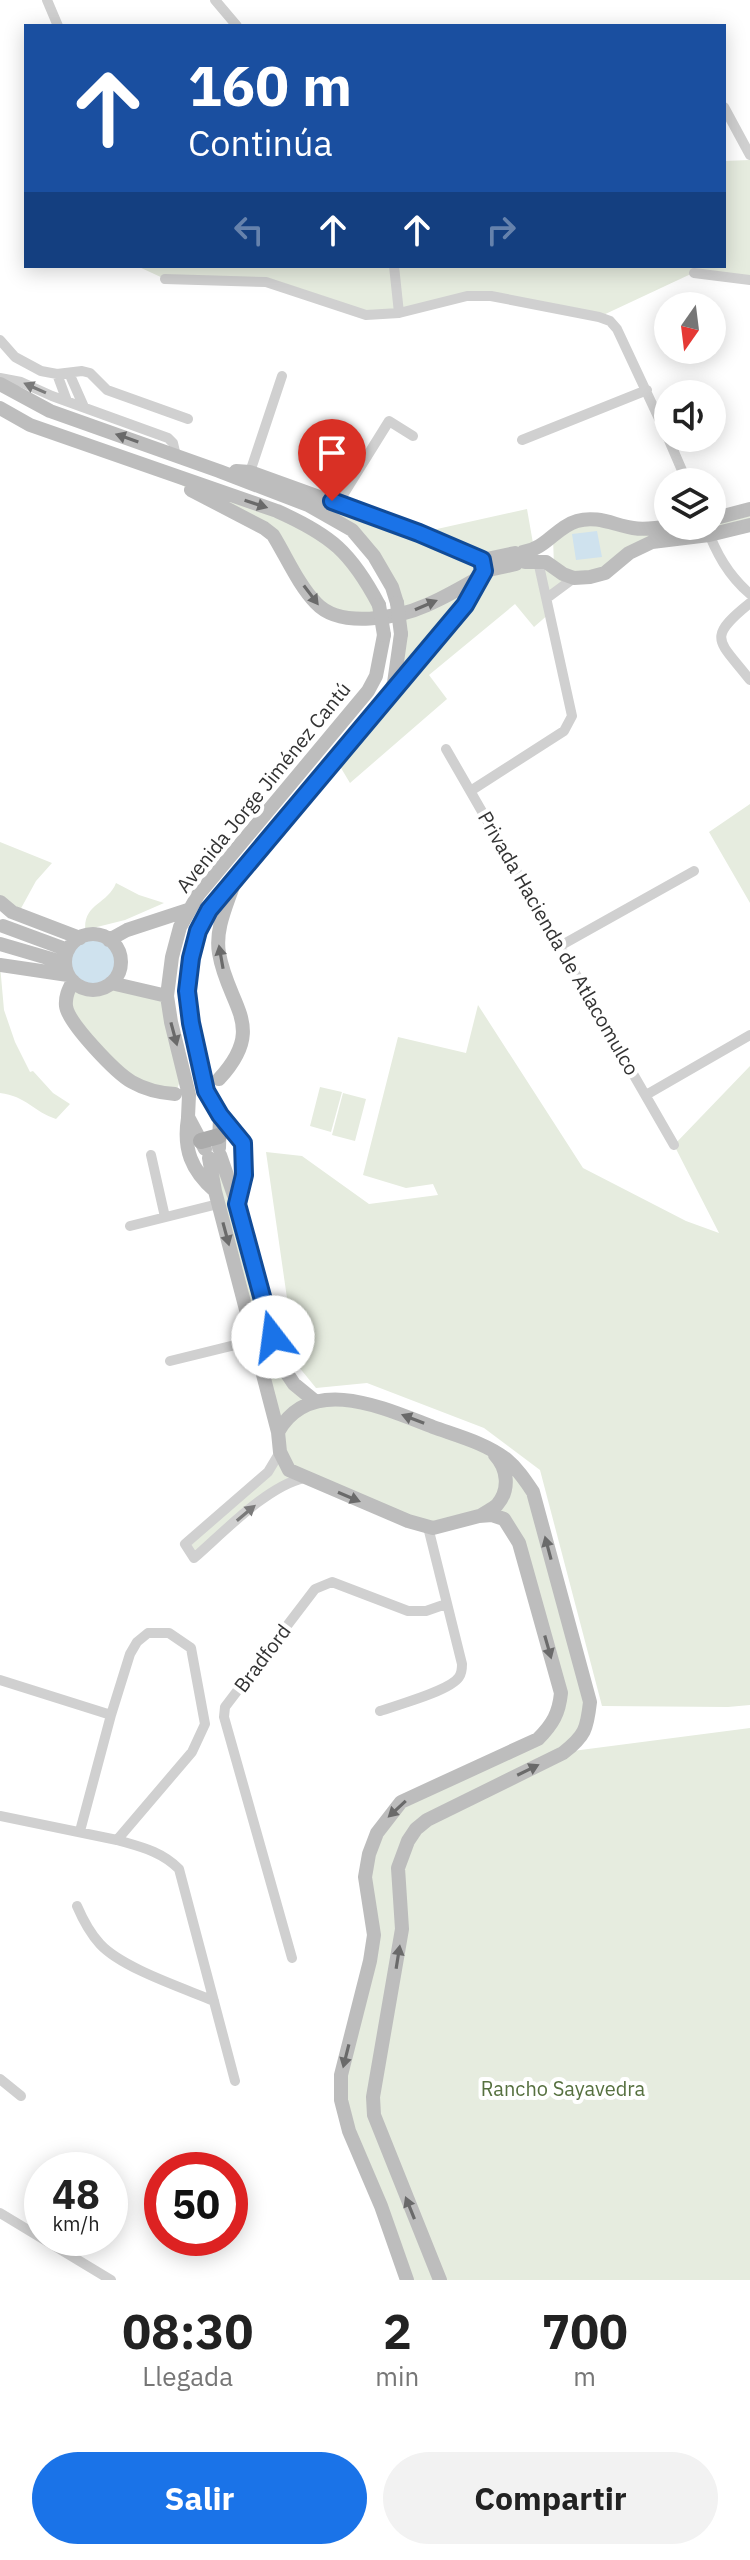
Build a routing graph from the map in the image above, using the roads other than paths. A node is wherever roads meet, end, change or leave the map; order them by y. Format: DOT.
graph roads {
  1 [pos="47,0"];
  2 [pos="215,0"];
  3 [pos="57,24"];
  4 [pos="235,24"];
  5 [pos="726,111"];
  6 [pos="750,155"];
  7 [pos="394,268"];
  8 [pos="694,273"];
  9 [pos="165,279"];
  10 [pos="750,280"];
  11 [pos="399,313"];
  12 [pos="0,340"];
  13 [pos="69,373"];
  14 [pos="57,374"];
  15 [pos="282,376"];
  16 [pos="0,378"];
  17 [pos="0,384"];
  18 [pos="647,390"];
  19 [pos="67,401"];
  20 [pos="654,406"];
  21 [pos="84,407"];
  22 [pos="0,408"];
  23 [pos="188,419"];
  24 [pos="413,436"];
  25 [pos="522,440"];
  26 [pos="176,456"];
  27 [pos="144,466"];
  28 [pos="219,471"];
  29 [pos="250,472"];
  30 [pos="338,503"];
  31 [pos="750,509"];
  32 [pos="726,520"];
  33 [pos="610,521"];
  34 [pos="750,525"];
  35 [pos="726,526"];
  36 [pos="654,527"];
  37 [pos="553,537"];
  38 [pos="660,540"];
  39 [pos="713,540"];
  40 [pos="520,559"];
  41 [pos="619,562"];
  42 [pos="555,567"];
  43 [pos="483,569"];
  44 [pos="574,578"];
  45 [pos="750,594"];
  46 [pos="547,598"];
  47 [pos="750,603"];
  48 [pos="750,680"];
  49 [pos="388,696"];
  50 [pos="446,749"];
  51 [pos="472,790"];
  52 [pos="694,871"];
  53 [pos="236,877"];
  54 [pos="4,907"];
  55 [pos="188,910"];
  56 [pos="4,936"];
  57 [pos="80,938"];
  58 [pos="109,940"];
  59 [pos="560,946"];
  60 [pos="43,956"];
  61 [pos="0,965"];
  62 [pos="68,967"];
  63 [pos="111,983"];
  64 [pos="167,996"];
  65 [pos="750,1035"];
  66 [pos="219,1079"];
  67 [pos="206,1091"];
  68 [pos="182,1094"];
  69 [pos="646,1095"];
  70 [pos="220,1115"];
  71 [pos="188,1117"];
  72 [pos="674,1145"];
  73 [pos="213,1150"];
  74 [pos="151,1155"];
  75 [pos="216,1197"];
  76 [pos="237,1204"];
  77 [pos="165,1217"];
  78 [pos="130,1226"];
  79 [pos="255,1340"];
  80 [pos="170,1361"];
  81 [pos="316,1402"];
  82 [pos="278,1432"];
  83 [pos="486,1446"];
  84 [pos="280,1452"];
  85 [pos="304,1478"];
  86 [pos="479,1516"];
  87 [pos="428,1527"];
  88 [pos="446,1604"];
  89 [pos="0,1680"];
  90 [pos="380,1711"];
  91 [pos="111,1715"];
  92 [pos="0,1816"];
  93 [pos="80,1831"];
  94 [pos="117,1840"];
  95 [pos="77,1906"];
  96 [pos="292,1958"];
  97 [pos="214,2001"];
  98 [pos="0,2079"];
  99 [pos="235,2081"];
  100 [pos="21,2096"];
  101 [pos="0,2213"];
  102 [pos="111,2280"];
  103 [pos="407,2280"];
  104 [pos="440,2280"];
  1 -- 3 [label="street"];
  2 -- 4 [label="street"];
  5 -- 6 [label="street"];
  7 -- 11 [label="street"];
  8 -- 10 [label="street"];
  9 -- 11 [label="street"];
  11 -- 18 [label="street"];
  12 -- 14 [label="street"];
  13 -- 14 [label="street"];
  13 -- 21 [label="street"];
  13 -- 23 [label="street"];
  14 -- 19 [label="street"];
  15 -- 29 [label="street"];
  19 -- 16 [label="street, one-way"];
  26 -- 17 [label="main road, Avenida Jorge Jiménez Cantú, one-way"];
  18 -- 20 [label="street"];
  18 -- 25 [label="street"];
  19 -- 21 [label="street"];
  21 -- 26 [label="street"];
  22 -- 27 [label="main road, Avenida Jorge Jiménez Cantú"];
  24 -- 30 [label="street"];
  26 -- 28 [label="main road, Avenida Jorge Jiménez Cantú"];
  27 -- 43 [label="main road, one-way"];
  27 -- 55 [label="main road, Avenida Jorge Jiménez Cantú, one-way, bridge"];
  28 -- 29 [label="main road"];
  28 -- 49 [label="main road, Avenida Jorge Jiménez Cantú, bridge"];
  29 -- 30 [label="main road"];
  30 -- 43 [label="main road"];
  31 -- 32 [label="main road"];
  33 -- 36 [label="main road"];
  33 -- 37 [label="main road"];
  33 -- 41 [label="main road"];
  34 -- 35 [label="main road"];
  37 -- 40 [label="main road"];
  37 -- 42 [label="main road"];
  38 -- 41 [label="main road"];
  39 -- 45 [label="street"];
  40 -- 42 [label="main road"];
  40 -- 43 [label="main road"];
  40 -- 46 [label="street, Privada Hacienda de Atlacomulco"];
  41 -- 44 [label="main road"];
  42 -- 44 [label="main road"];
  43 -- 49 [label="main road"];
  44 -- 46 [label="street"];
  46 -- 51 [label="street, Privada Hacienda de Atlacomulco"];
  47 -- 48 [label="street"];
  49 -- 53 [label="main road, Avenida Jorge Jiménez Cantú"];
  50 -- 51 [label="street, Privada Hacienda de Atlacomulco"];
  51 -- 59 [label="street, Privada Hacienda de Atlacomulco"];
  52 -- 59 [label="street, Privada Hacienda de Atlacomulco"];
  66 -- 53 [label="main road, one-way"];
  53 -- 67 [label="main road, Avenida Jorge Jiménez Cantú"];
  54 -- 56 [label="main road"];
  54 -- 57 [label="main road"];
  55 -- 58 [label="main road"];
  55 -- 64 [label="main road, Avenida Jorge Jiménez Cantú"];
  56 -- 60 [label="main road"];
  56 -- 60 [label="main road"];
  57 -- 58 [label="main road"];
  57 -- 62 [label="main road"];
  58 -- 63 [label="main road"];
  59 -- 69 [label="street, Privada Hacienda de Atlacomulco"];
  60 -- 61 [label="main road"];
  60 -- 62 [label="main road"];
  62 -- 63 [label="main road"];
  62 -- 68 [label="main road"];
  63 -- 64 [label="main road"];
  64 -- 68 [label="main road, Avenida Jorge Jiménez Cantú, one-way"];
  65 -- 69 [label="street, Privada Hacienda de Atlacomulco"];
  67 -- 68 [label="main road"];
  67 -- 70 [label="main road, Avenida Jorge Jiménez Cantú"];
  68 -- 71 [label="main road, Avenida Jorge Jiménez Cantú"];
  69 -- 72 [label="street, Privada Hacienda de Atlacomulco"];
  70 -- 73 [label="main road"];
  70 -- 76 [label="main road, Avenida Jorge Jiménez Cantú"];
  71 -- 73 [label="main road"];
  71 -- 75 [label="main road, Avenida Jorge Jiménez Cantú"];
  73 -- 75 [label="main road"];
  73 -- 76 [label="main road"];
  74 -- 77 [label="street"];
  75 -- 77 [label="street"];
  75 -- 79 [label="main road, one-way"];
  76 -- 81 [label="main road"];
  77 -- 78 [label="street"];
  79 -- 80 [label="street"];
  79 -- 82 [label="main road"];
  81 -- 82 [label="main road"];
  83 -- 81 [label="main road, one-way"];
  82 -- 84 [label="main road"];
  83 -- 86 [label="main road"];
  104 -- 83 [label="main road, one-way"];
  84 -- 85 [label="main road"];
  84 -- 85 [label="street, one-way"];
  85 -- 87 [label="main road, one-way"];
  86 -- 87 [label="main road"];
  86 -- 103 [label="main road, one-way"];
  87 -- 88 [label="street"];
  88 -- 90 [label="street"];
  88 -- 96 [label="street, Bradford"];
  89 -- 91 [label="street"];
  91 -- 93 [label="street"];
  91 -- 94 [label="street"];
  92 -- 93 [label="street"];
  93 -- 94 [label="street"];
  94 -- 97 [label="street"];
  95 -- 97 [label="street"];
  97 -- 99 [label="street"];
  98 -- 100 [label="street"];
  101 -- 102 [label="street"];
}
